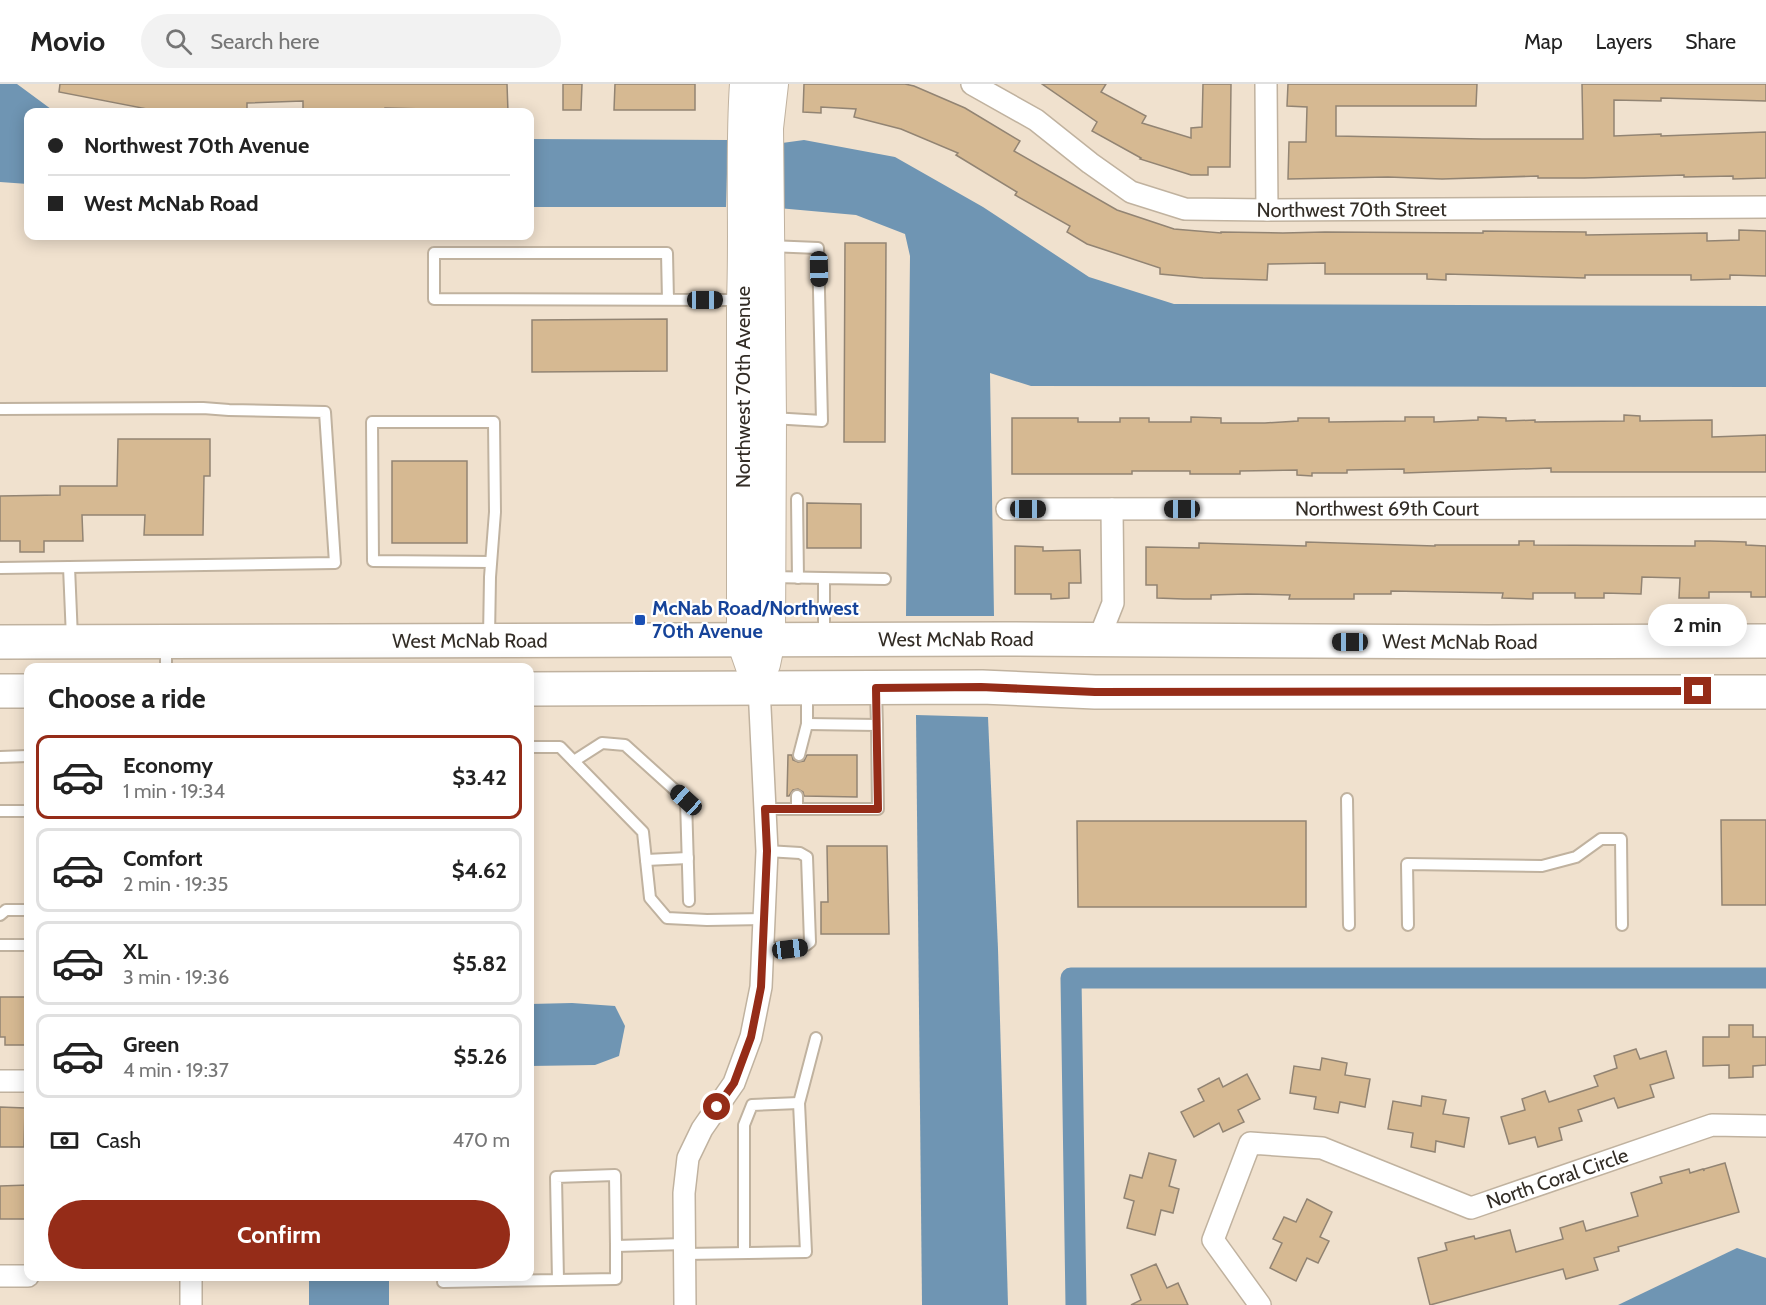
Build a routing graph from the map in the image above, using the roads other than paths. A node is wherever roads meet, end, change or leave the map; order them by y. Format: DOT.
graph roads {
  1 [pos="746,84"];
  2 [pos="772,84"];
  3 [pos="972,84"];
  4 [pos="1266,84"];
  5 [pos="1766,207"];
  6 [pos="1267,210"];
  7 [pos="756,246"];
  8 [pos="668,300"];
  9 [pos="742,300"];
  10 [pos="0,410"];
  11 [pos="770,418"];
  12 [pos="796,499"];
  13 [pos="1766,508"];
  14 [pos="1007,509"];
  15 [pos="1112,509"];
  16 [pos="491,562"];
  17 [pos="69,567"];
  18 [pos="0,568"];
  19 [pos="783,577"];
  20 [pos="824,578"];
  21 [pos="885,579"];
  22 [pos="489,640"];
  23 [pos="756,640"];
  24 [pos="72,641"];
  25 [pos="824,641"];
  26 [pos="1098,641"];
  27 [pos="1766,641"];
  28 [pos="0,642"];
  29 [pos="166,654"];
  30 [pos="759,687"];
  31 [pos="807,688"];
  32 [pos="890,688"];
  33 [pos="534,689"];
  34 [pos="0,691"];
  35 [pos="24,691"];
  36 [pos="1766,692"];
  37 [pos="807,724"];
  38 [pos="878,725"];
  39 [pos="534,747"];
  40 [pos="799,755"];
  41 [pos="24,756"];
  42 [pos="0,757"];
  43 [pos="574,761"];
  44 [pos="796,796"];
  45 [pos="1347,799"];
  46 [pos="765,809"];
  47 [pos="796,809"];
  48 [pos="0,811"];
  49 [pos="24,811"];
  50 [pos="767,851"];
  51 [pos="688,858"];
  52 [pos="646,860"];
  53 [pos="689,901"];
  54 [pos="24,910"];
  55 [pos="0,915"];
  56 [pos="764,920"];
  57 [pos="1349,925"];
  58 [pos="1408,925"];
  59 [pos="1622,925"];
  60 [pos="0,945"];
  61 [pos="24,945"];
  62 [pos="762,947"];
  63 [pos="816,1038"];
  64 [pos="0,1081"];
  65 [pos="24,1081"];
  66 [pos="799,1103"];
  67 [pos="1766,1126"];
  68 [pos="616,1246"];
  69 [pos="684,1249"];
  70 [pos="744,1253"];
  71 [pos="0,1276"];
  72 [pos="24,1276"];
  73 [pos="534,1280"];
  74 [pos="558,1280"];
  75 [pos="191,1281"];
  76 [pos="500,1281"];
  77 [pos="443,1282"];
  78 [pos="191,1305"];
  79 [pos="685,1305"];
  80 [pos="1260,1305"];
  1 -- 7 [label="street, Northwest 70th Avenue"];
  2 -- 7 [label="street, Northwest 70th Avenue"];
  3 -- 6 [label="street, Northwest 70th Street"];
  4 -- 6 [label="street"];
  5 -- 6 [label="street, Northwest 70th Street"];
  7 -- 9 [label="street, Northwest 70th Avenue"];
  7 -- 11 [label="street, Northwest 70th Avenue"];
  7 -- 11 [label="lane"];
  8 -- 8 [label="lane"];
  8 -- 9 [label="lane"];
  9 -- 23 [label="street, Northwest 70th Avenue"];
  10 -- 17 [label="lane"];
  11 -- 19 [label="street, Northwest 70th Avenue"];
  12 -- 19 [label="lane"];
  13 -- 15 [label="street, Northwest 69th Court"];
  14 -- 15 [label="street, Northwest 69th Court"];
  15 -- 26 [label="street"];
  16 -- 16 [label="lane"];
  16 -- 22 [label="lane"];
  17 -- 18 [label="lane"];
  17 -- 24 [label="lane"];
  19 -- 20 [label="lane"];
  19 -- 23 [label="street, Northwest 70th Avenue"];
  20 -- 21 [label="lane"];
  20 -- 25 [label="lane"];
  22 -- 23 [label="main road, West McNab Road"];
  22 -- 29 [label="main road, West McNab Road"];
  23 -- 25 [label="main road, West McNab Road"];
  23 -- 30 [label="street, Northwest 70th Avenue"];
  24 -- 28 [label="main road, West McNab Road"];
  24 -- 29 [label="main road, West McNab Road"];
  25 -- 26 [label="main road, West McNab Road"];
  26 -- 27 [label="main road, West McNab Road"];
  30 -- 31 [label="main road"];
  30 -- 33 [label="main road"];
  30 -- 46 [label="street, Northwest 70th Avenue"];
  31 -- 32 [label="main road"];
  31 -- 37 [label="lane"];
  32 -- 36 [label="main road"];
  32 -- 38 [label="lane"];
  34 -- 35 [label="main road"];
  37 -- 38 [label="lane"];
  37 -- 40 [label="lane"];
  38 -- 47 [label="lane"];
  39 -- 43 [label="lane"];
  41 -- 42 [label="lane"];
  43 -- 51 [label="lane"];
  43 -- 52 [label="lane"];
  44 -- 47 [label="lane"];
  45 -- 57 [label="lane"];
  46 -- 47 [label="lane"];
  46 -- 50 [label="street, Northwest 70th Avenue"];
  48 -- 49 [label="lane"];
  50 -- 56 [label="street, Northwest 70th Avenue"];
  50 -- 62 [label="lane"];
  51 -- 52 [label="lane"];
  51 -- 53 [label="lane"];
  52 -- 56 [label="lane"];
  54 -- 55 [label="lane"];
  56 -- 62 [label="street, Northwest 70th Avenue"];
  58 -- 59 [label="lane"];
  60 -- 61 [label="lane"];
  62 -- 69 [label="street, Northwest 70th Avenue"];
  63 -- 66 [label="lane"];
  64 -- 65 [label="street"];
  66 -- 70 [label="lane"];
  66 -- 70 [label="lane"];
  67 -- 80 [label="street, North Coral Circle"];
  68 -- 69 [label="lane"];
  68 -- 74 [label="lane"];
  68 -- 74 [label="lane"];
  69 -- 70 [label="lane"];
  69 -- 79 [label="street, Northwest 70th Avenue"];
  71 -- 72 [label="street"];
  73 -- 74 [label="lane"];
  75 -- 78 [label="street"];
  76 -- 77 [label="lane"];
}
